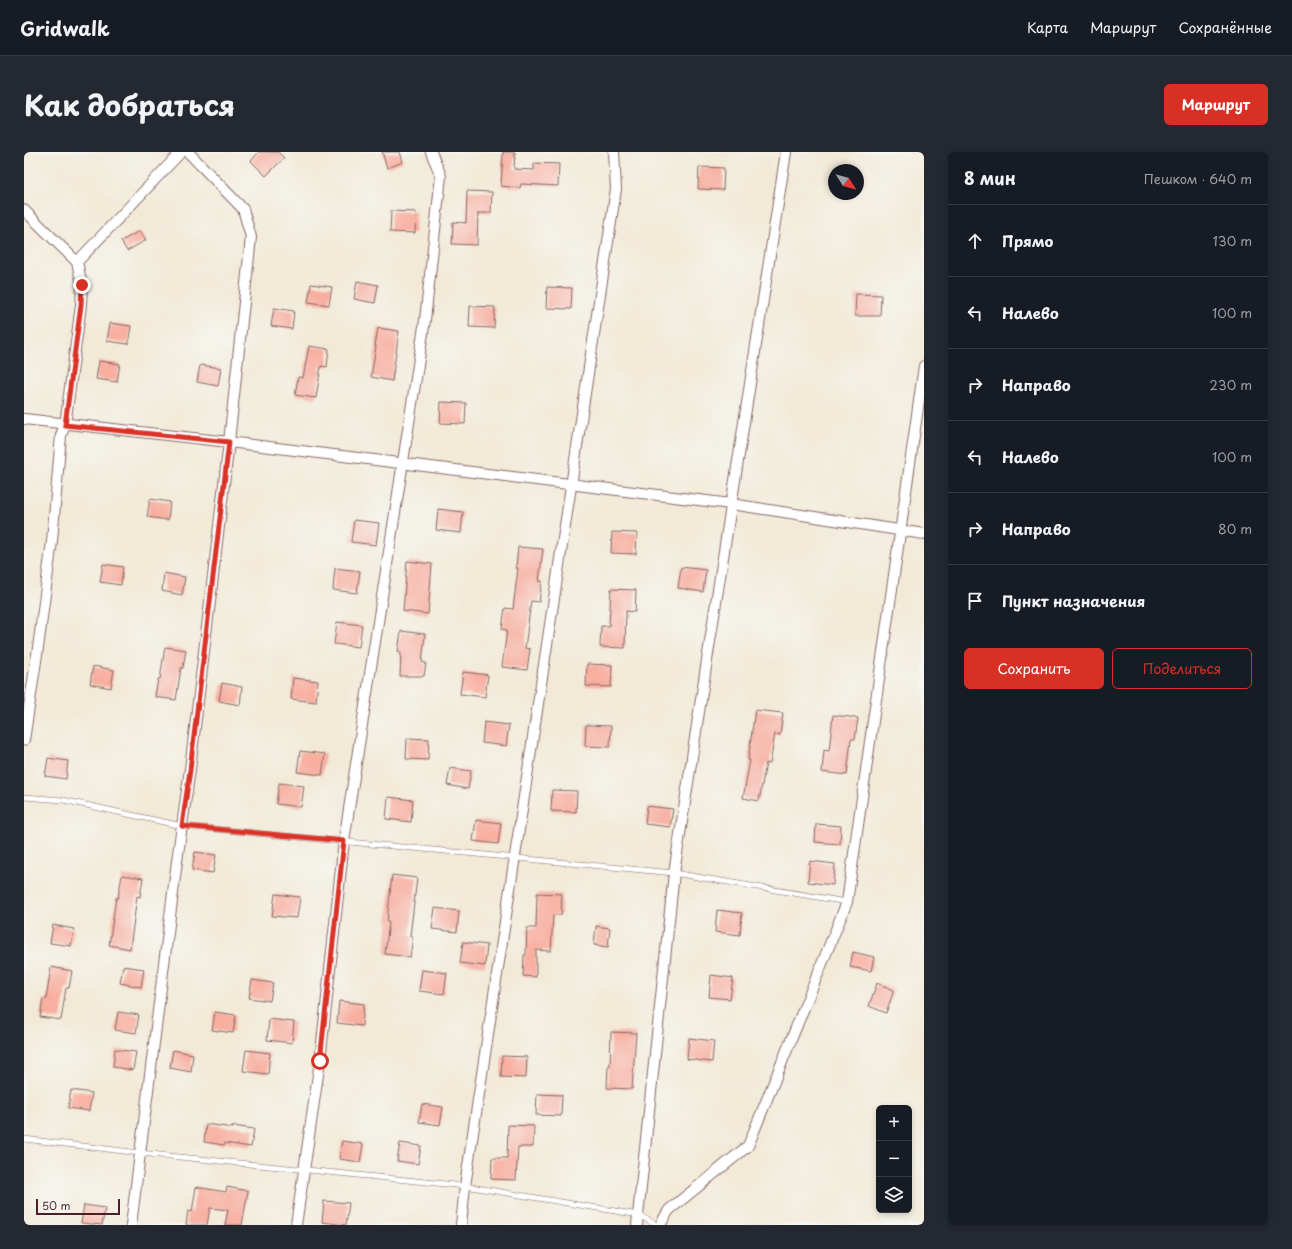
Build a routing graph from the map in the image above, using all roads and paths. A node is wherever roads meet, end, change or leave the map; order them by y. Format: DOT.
graph roads {
  1 [pos="181,152"];
  2 [pos="188,152"];
  3 [pos="431,152"];
  4 [pos="614,152"];
  5 [pos="786,152"];
  6 [pos="24,210"];
  7 [pos="77,262"];
  8 [pos="924,366"];
  9 [pos="24,419"];
  10 [pos="65,425"];
  11 [pos="229,442"];
  12 [pos="402,463"];
  13 [pos="572,484"];
  14 [pos="731,504"];
  15 [pos="900,530"];
  16 [pos="924,534"];
  17 [pos="24,740"];
  18 [pos="24,797"];
  19 [pos="182,826"];
  20 [pos="344,841"];
  21 [pos="515,858"];
  22 [pos="674,873"];
  23 [pos="847,902"];
  24 [pos="24,1139"];
  25 [pos="140,1153"];
  26 [pos="304,1170"];
  27 [pos="465,1186"];
  28 [pos="638,1220"];
  29 [pos="131,1225"];
  30 [pos="296,1225"];
  31 [pos="461,1225"];
  32 [pos="658,1225"];
  1 -- 7 [label="street"];
  2 -- 11 [label="street"];
  3 -- 12 [label="street"];
  4 -- 13 [label="street"];
  5 -- 14 [label="street"];
  6 -- 7 [label="street"];
  7 -- 10 [label="street"];
  8 -- 15 [label="street"];
  9 -- 10 [label="street"];
  10 -- 11 [label="street"];
  10 -- 17 [label="street"];
  11 -- 12 [label="street"];
  11 -- 19 [label="street"];
  12 -- 13 [label="street"];
  12 -- 20 [label="street"];
  13 -- 14 [label="street"];
  13 -- 21 [label="street"];
  14 -- 15 [label="street"];
  14 -- 22 [label="street"];
  15 -- 16 [label="street"];
  15 -- 23 [label="street"];
  18 -- 19 [label="lane"];
  19 -- 20 [label="lane"];
  19 -- 25 [label="street"];
  20 -- 21 [label="lane"];
  20 -- 26 [label="street"];
  21 -- 22 [label="lane"];
  21 -- 27 [label="street"];
  22 -- 23 [label="lane"];
  22 -- 28 [label="street"];
  23 -- 32 [label="street"];
  24 -- 25 [label="lane"];
  25 -- 26 [label="lane"];
  25 -- 29 [label="street"];
  26 -- 27 [label="lane"];
  26 -- 30 [label="street"];
  27 -- 28 [label="lane"];
  27 -- 31 [label="street"];
  28 -- 32 [label="lane"];
}
